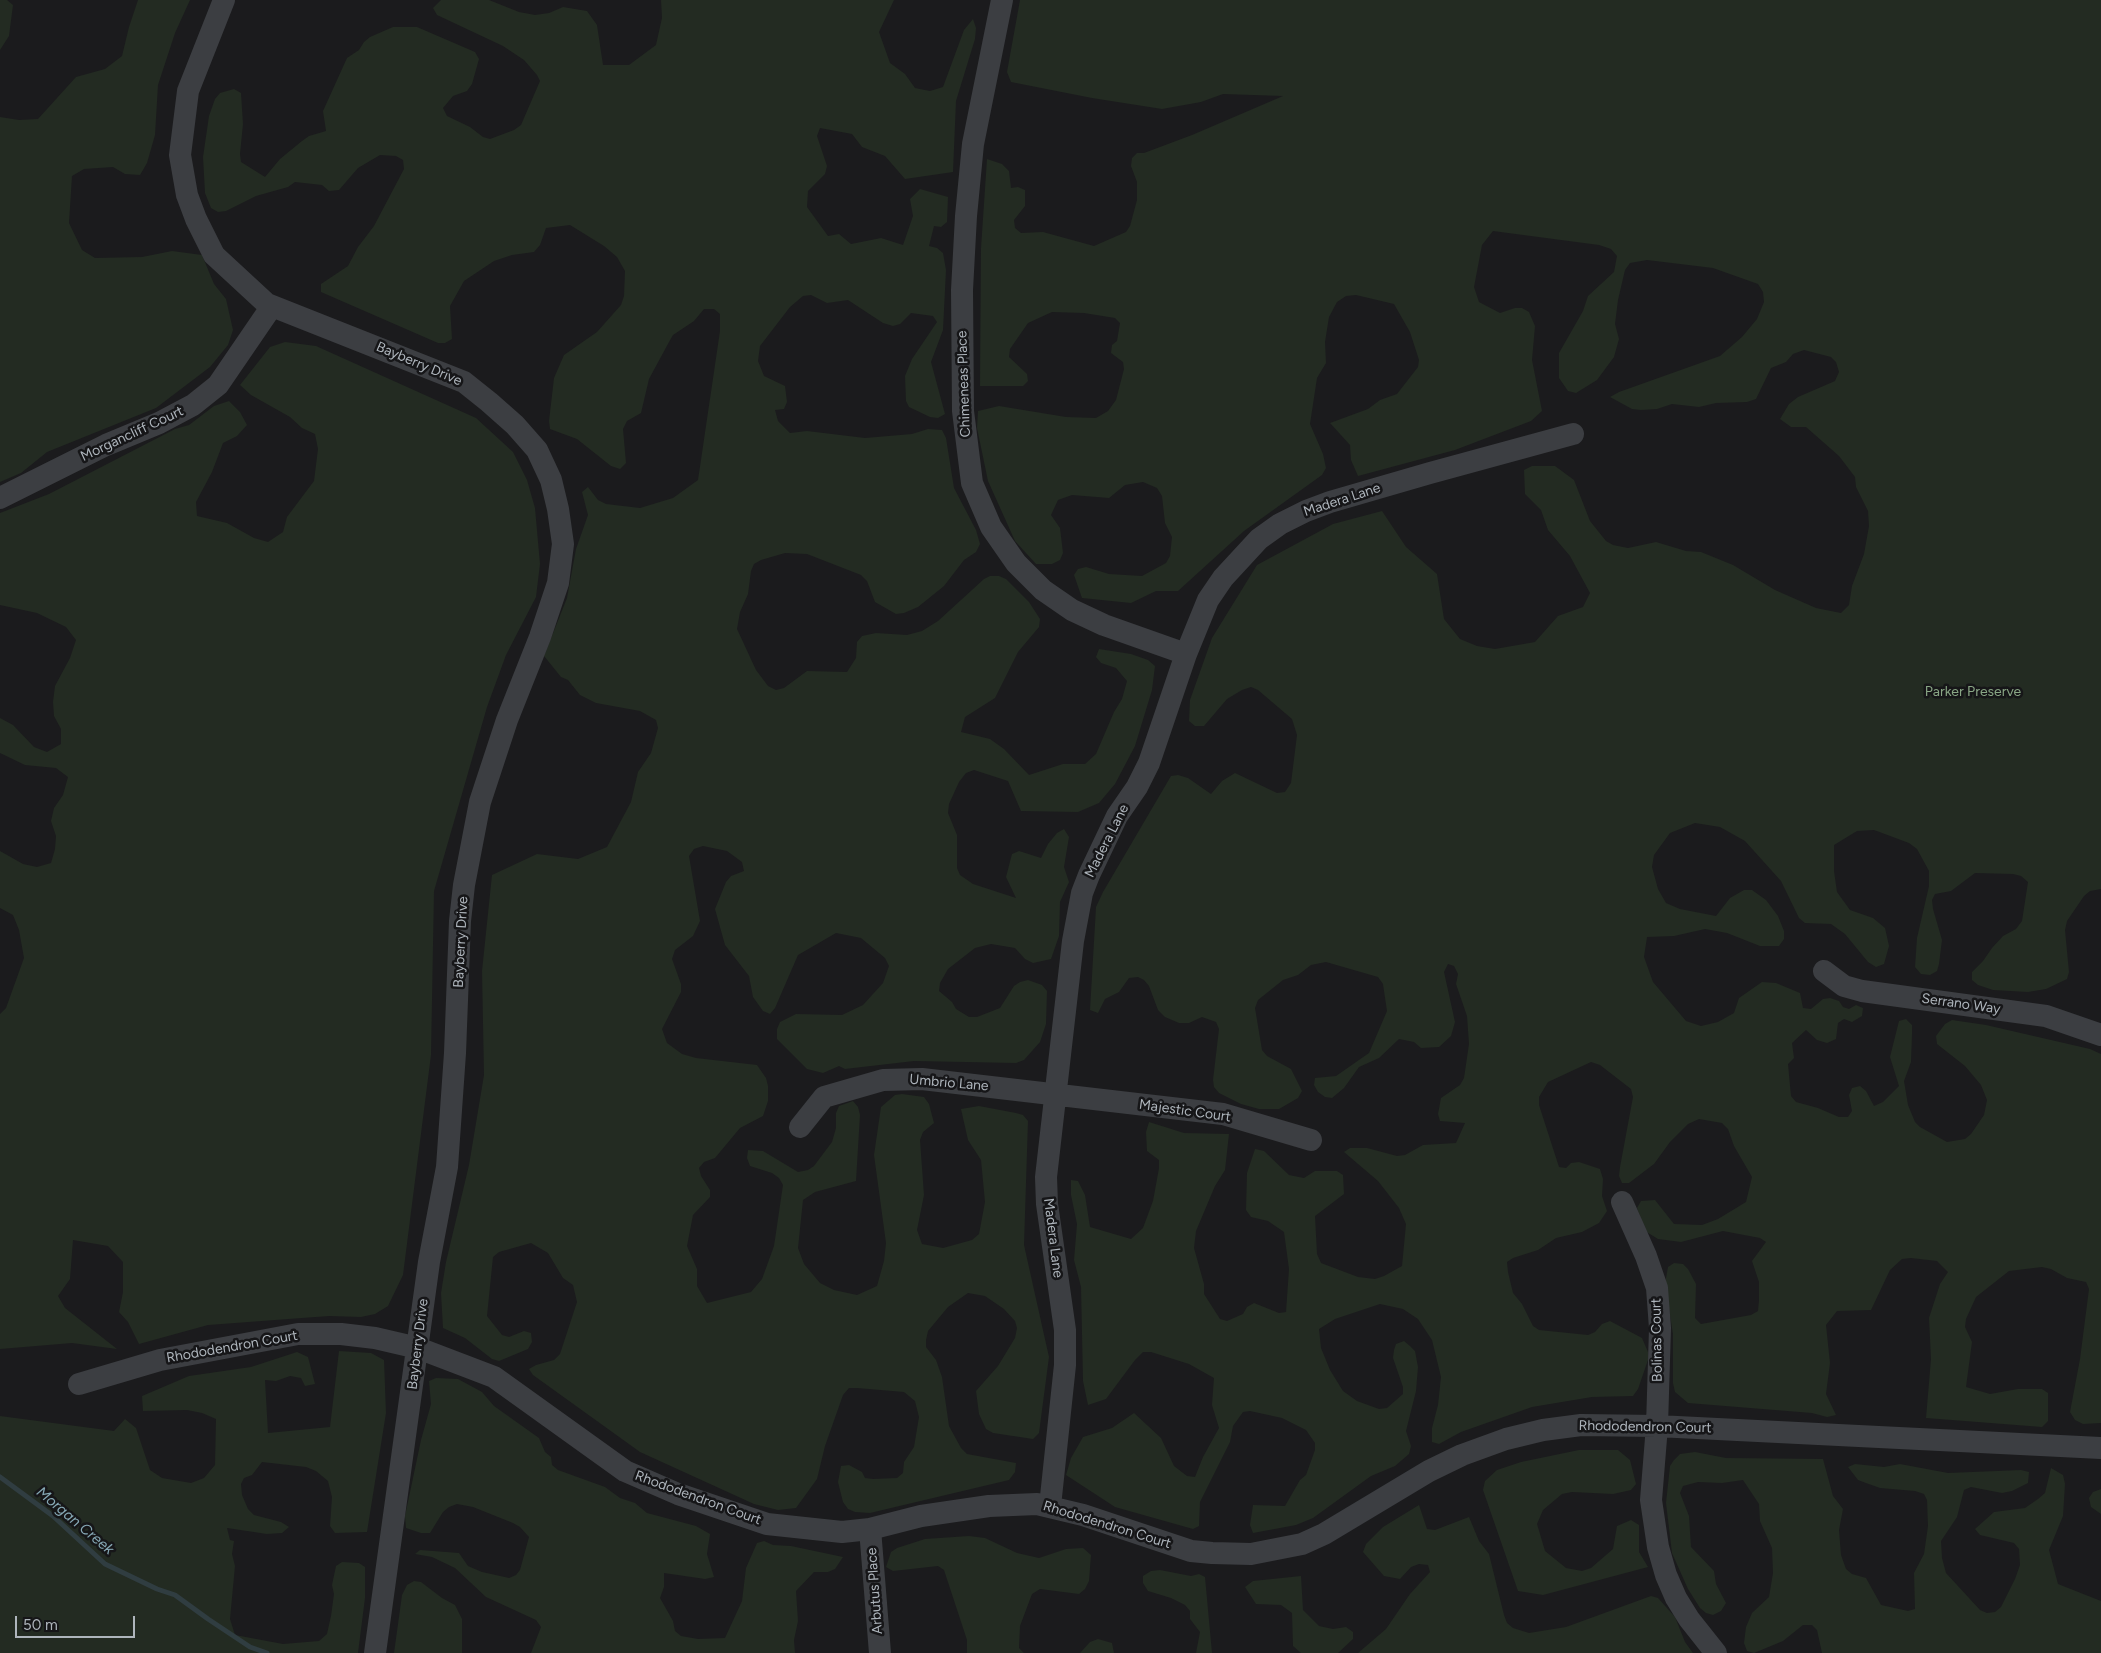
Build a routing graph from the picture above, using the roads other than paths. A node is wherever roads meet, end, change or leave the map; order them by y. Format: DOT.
graph roads {
  1 [pos="224,0"];
  2 [pos="1002,0"];
  3 [pos="272,306"];
  4 [pos="1573,434"];
  5 [pos="0,498"];
  6 [pos="1186,654"];
  7 [pos="1824,970"];
  8 [pos="2101,1035"];
  9 [pos="1055,1095"];
  10 [pos="800,1127"];
  11 [pos="1311,1140"];
  12 [pos="1622,1202"];
  13 [pos="418,1348"];
  14 [pos="79,1384"];
  15 [pos="1657,1426"];
  16 [pos="2101,1448"];
  17 [pos="1050,1506"];
  18 [pos="870,1528"];
  19 [pos="375,1653"];
  20 [pos="880,1653"];
  21 [pos="1716,1653"];
  1 -- 3 [label="street"];
  2 -- 6 [label="street, Chimeneas Place"];
  3 -- 5 [label="street, Morgancliff Court"];
  3 -- 13 [label="street, Bayberry Drive"];
  4 -- 6 [label="street, Madera Lane"];
  6 -- 9 [label="street, Madera Lane"];
  7 -- 8 [label="street, Serrano Way"];
  9 -- 10 [label="street, Umbrio Lane"];
  9 -- 11 [label="street, Majestic Court"];
  9 -- 17 [label="street, Madera Lane"];
  12 -- 15 [label="street, Bolinas Court"];
  13 -- 14 [label="street, Rhododendron Court"];
  13 -- 18 [label="street, Rhododendron Court"];
  13 -- 19 [label="street, Bayberry Drive"];
  15 -- 16 [label="street, Rhododendron Court"];
  15 -- 17 [label="street, Rhododendron Court"];
  15 -- 21 [label="street, Bolinas Court"];
  17 -- 18 [label="street, Rhododendron Court"];
  18 -- 20 [label="street, Arbutus Place"];
}
